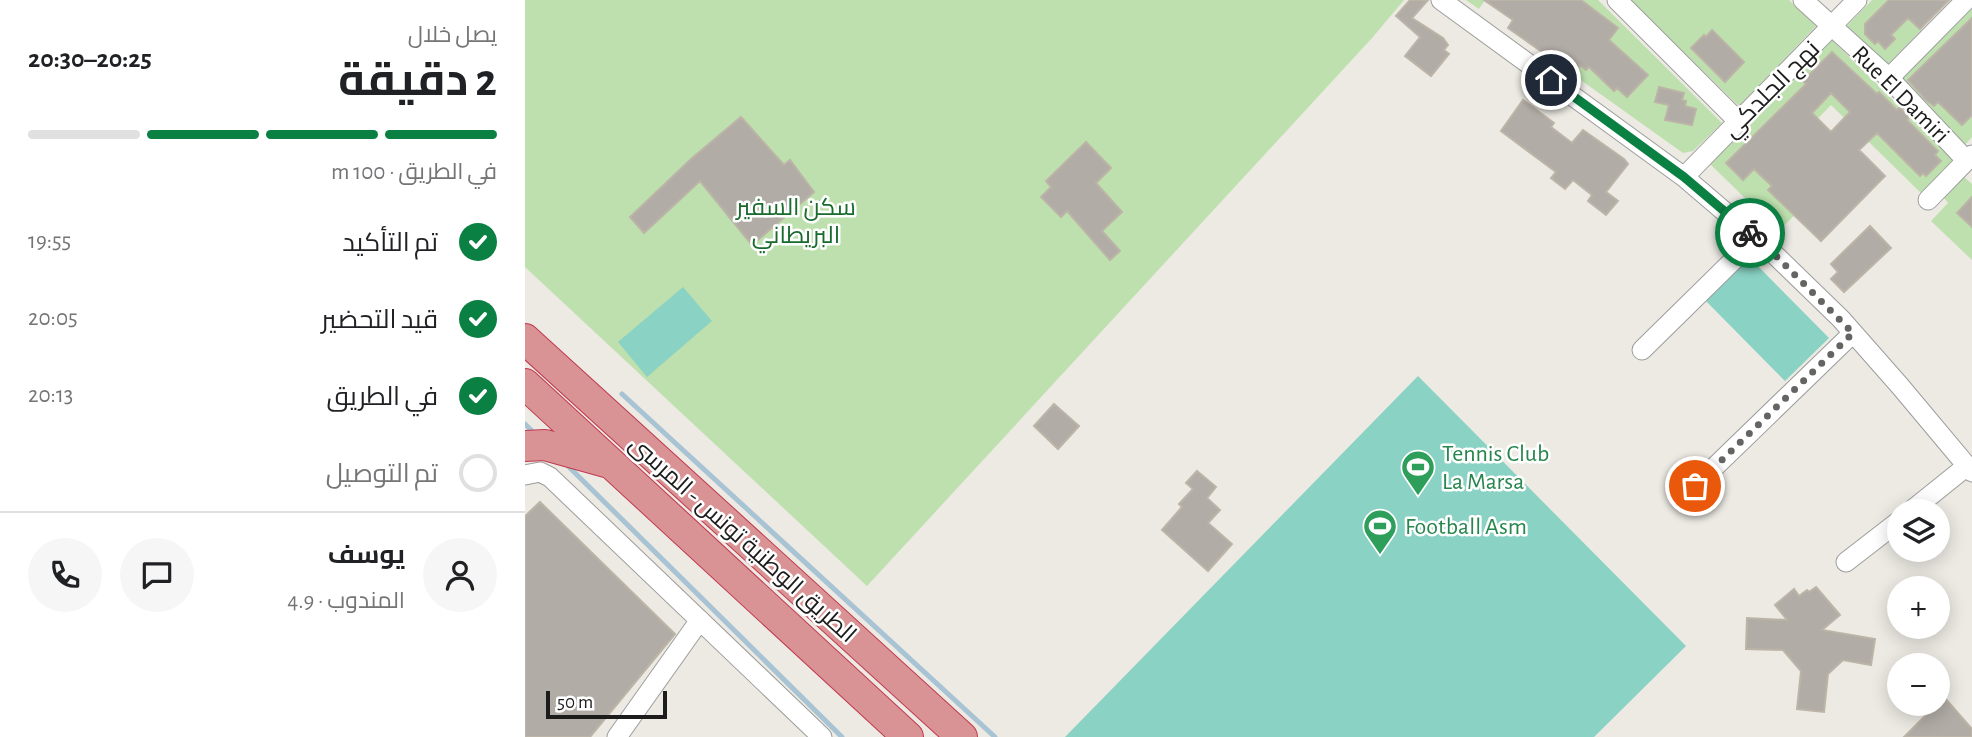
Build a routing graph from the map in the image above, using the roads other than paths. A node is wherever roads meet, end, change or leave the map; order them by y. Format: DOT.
graph roads {
  1 [pos="1441,0"];
  2 [pos="1617,0"];
  3 [pos="1803,0"];
  4 [pos="1857,0"];
  5 [pos="1966,0"];
  6 [pos="1832,27"];
  7 [pos="1889,78"];
  8 [pos="1738,121"];
  9 [pos="1969,158"];
  10 [pos="1684,177"];
  11 [pos="1928,200"];
  12 [pos="1756,238"];
  13 [pos="1853,333"];
  14 [pos="525,339"];
  15 [pos="1642,350"];
  16 [pos="556,368"];
  17 [pos="528,391"];
  18 [pos="525,446"];
  19 [pos="610,463"];
  20 [pos="1970,469"];
  21 [pos="525,475"];
  22 [pos="1695,486"];
  23 [pos="1928,499"];
  24 [pos="1887,530"];
  25 [pos="1846,562"];
  26 [pos="700,620"];
  27 [pos="617,737"];
  28 [pos="822,737"];
  29 [pos="908,737"];
  30 [pos="962,737"];
  1 -- 10 [label="street"];
  2 -- 8 [label="street"];
  3 -- 6 [label="street, Rue El Damiri"];
  4 -- 6 [label="street, نهج الجلدكي"];
  5 -- 7 [label="street"];
  6 -- 7 [label="street, Rue El Damiri"];
  6 -- 8 [label="street, نهج الجلدكي"];
  7 -- 9 [label="street, Rue El Damiri"];
  8 -- 10 [label="street, نهج الجلدكي"];
  9 -- 11 [label="street"];
  10 -- 12 [label="street"];
  12 -- 13 [label="street"];
  12 -- 15 [label="street"];
  13 -- 20 [label="street"];
  13 -- 22 [label="street"];
  14 -- 16 [label="highway, الطريق الوطنية تونس - المرسى"];
  16 -- 17 [label="street"];
  16 -- 30 [label="highway, الطريق الوطنية تونس - المرسى"];
  17 -- 19 [label="highway, الطريق الوطنية تونس - المرسى"];
  18 -- 19 [label="highway"];
  19 -- 29 [label="highway, الطريق الوطنية تونس - المرسى"];
  20 -- 23 [label="street"];
  21 -- 26 [label="street"];
  24 -- 25 [label="street"];
  26 -- 27 [label="street"];
  26 -- 28 [label="street"];
}
